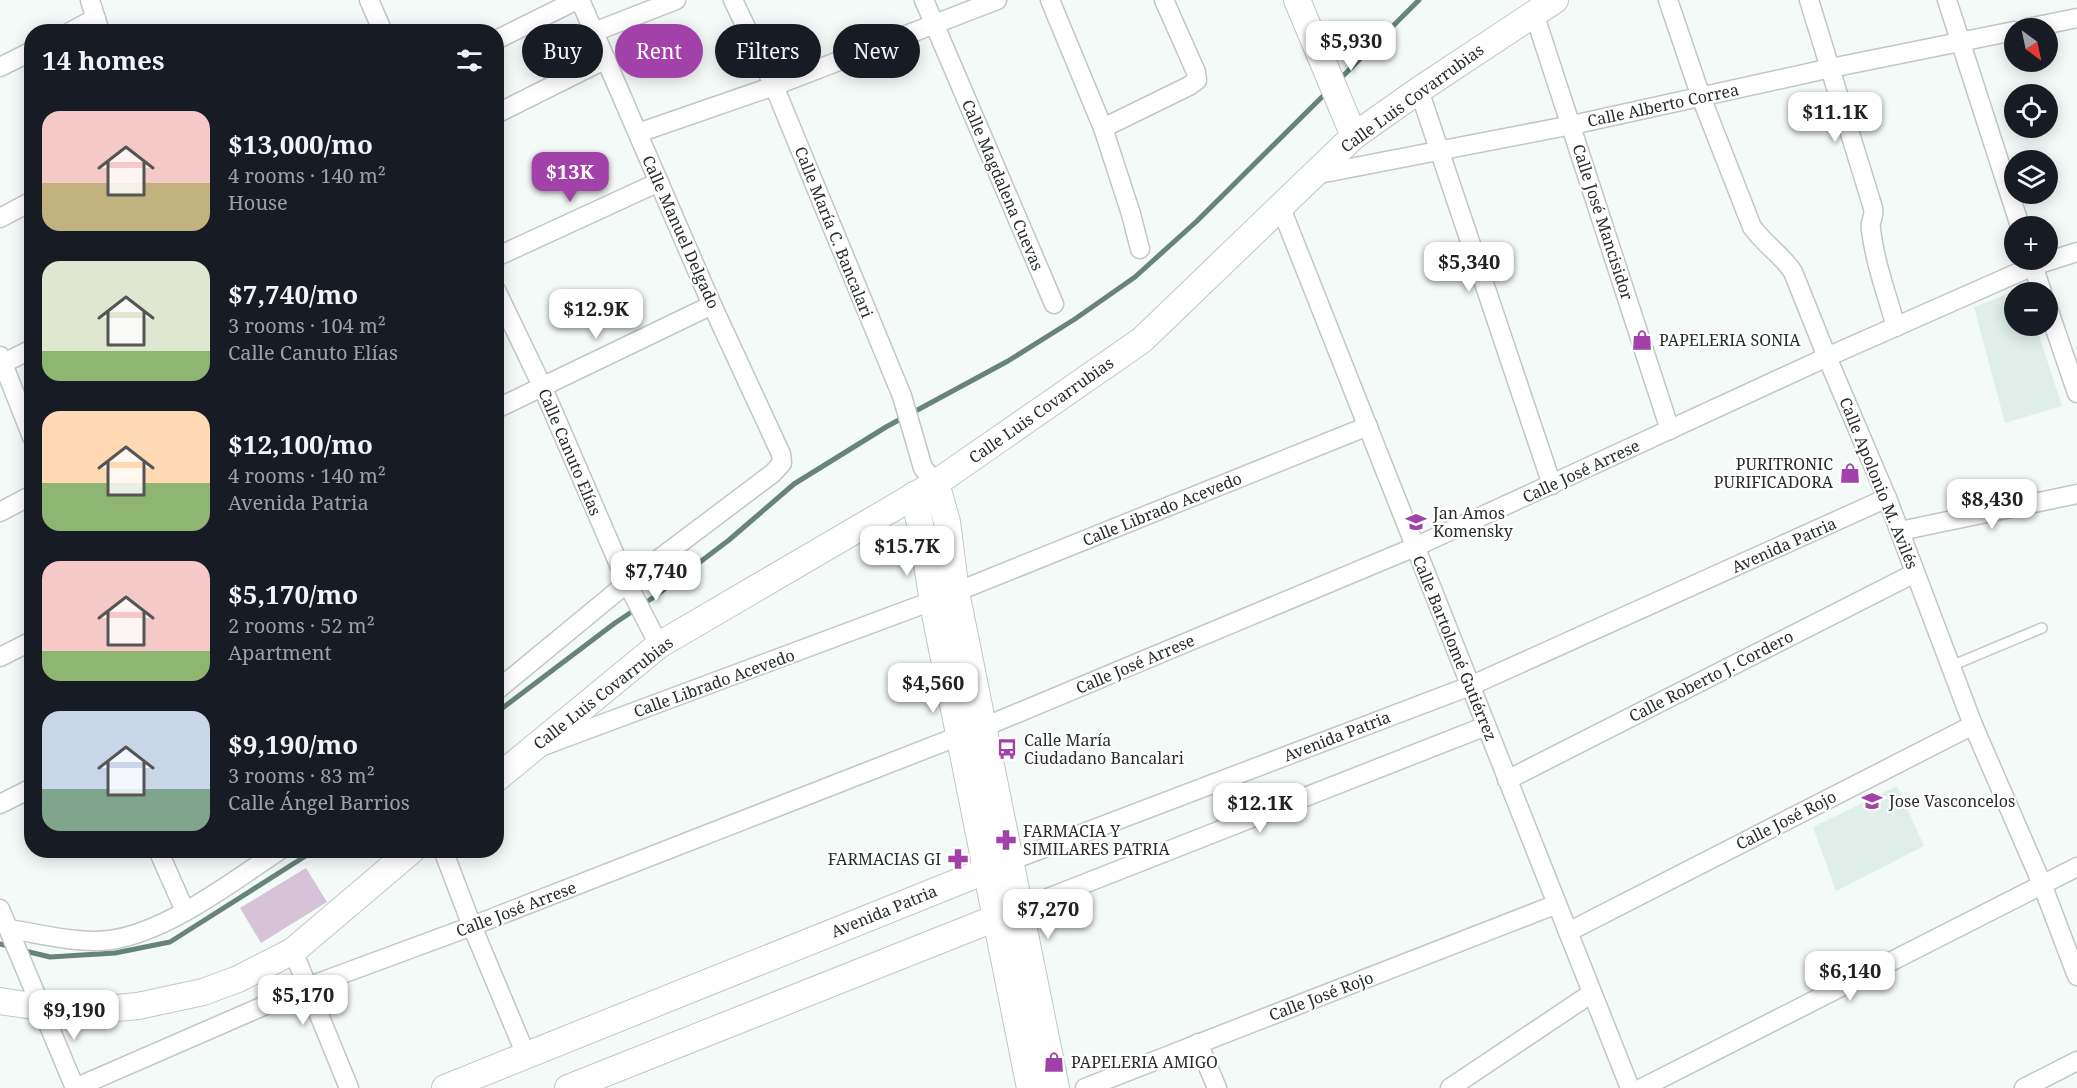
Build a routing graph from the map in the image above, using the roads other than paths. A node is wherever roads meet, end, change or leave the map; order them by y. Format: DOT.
graph roads {
  1 [pos="90,0"];
  2 [pos="369,0"];
  3 [pos="578,0"];
  4 [pos="676,0"];
  5 [pos="733,0"];
  6 [pos="924,0"];
  7 [pos="997,0"];
  8 [pos="1050,0"];
  9 [pos="1164,0"];
  10 [pos="1297,0"];
  11 [pos="1668,0"];
  12 [pos="1809,0"];
  13 [pos="1947,0"];
  14 [pos="1544,7"];
  15 [pos="2077,18"];
  16 [pos="2058,22"];
  17 [pos="98,24"];
  18 [pos="380,24"];
  19 [pos="590,24"];
  20 [pos="934,24"];
  21 [pos="603,28"];
  22 [pos="2004,33"];
  23 [pos="504,36"];
  24 [pos="1959,43"];
  25 [pos="603,53"];
  26 [pos="24,55"];
  27 [pos="606,60"];
  28 [pos="0,67"];
  29 [pos="1831,68"];
  30 [pos="774,86"];
  31 [pos="1419,90"];
  32 [pos="1701,97"];
  33 [pos="504,110"];
  34 [pos="1572,125"];
  35 [pos="1103,128"];
  36 [pos="638,134"];
  37 [pos="1354,136"];
  38 [pos="1440,150"];
  39 [pos="1311,176"];
  40 [pos="659,182"];
  41 [pos="24,205"];
  42 [pos="1281,208"];
  43 [pos="2017,216"];
  44 [pos="0,218"];
  45 [pos="1140,249"];
  46 [pos="2077,252"];
  47 [pos="504,253"];
  48 [pos="2058,257"];
  49 [pos="2017,270"];
  50 [pos="1054,304"];
  51 [pos="712,305"];
  52 [pos="504,307"];
  53 [pos="1896,327"];
  54 [pos="2058,336"];
  55 [pos="24,352"];
  56 [pos="1827,357"];
  57 [pos="1,362"];
  58 [pos="542,386"];
  59 [pos="2077,393"];
  60 [pos="504,405"];
  61 [pos="24,418"];
  62 [pos="1368,426"];
  63 [pos="1670,430"];
  64 [pos="926,469"];
  65 [pos="1552,484"];
  66 [pos="2077,494"];
  67 [pos="914,495"];
  68 [pos="1887,498"];
  69 [pos="24,499"];
  70 [pos="0,512"];
  71 [pos="1900,531"];
  72 [pos="1415,547"];
  73 [pos="1915,573"];
  74 [pos="629,587"];
  75 [pos="957,592"];
  76 [pos="932,601"];
  77 [pos="2042,628"];
  78 [pos="654,637"];
  79 [pos="24,645"];
  80 [pos="0,657"];
  81 [pos="1951,666"];
  82 [pos="504,685"];
  83 [pos="1470,686"];
  84 [pos="1973,725"];
  85 [pos="1486,726"];
  86 [pos="984,727"];
  87 [pos="959,736"];
  88 [pos="529,752"];
  89 [pos="504,772"];
  90 [pos="1508,780"];
  91 [pos="24,792"];
  92 [pos="0,804"];
  93 [pos="162,858"];
  94 [pos="268,858"];
  95 [pos="403,858"];
  96 [pos="446,858"];
  97 [pos="1010,861"];
  98 [pos="2077,867"];
  99 [pos="986,870"];
  100 [pos="2042,884"];
  101 [pos="1557,904"];
  102 [pos="0,909"];
  103 [pos="1020,909"];
  104 [pos="185,911"];
  105 [pos="996,918"];
  106 [pos="472,926"];
  107 [pos="1568,932"];
  108 [pos="11,933"];
  109 [pos="293,951"];
  110 [pos="2077,976"];
  111 [pos="307,987"];
  112 [pos="1592,993"];
  113 [pos="38,1000"];
  114 [pos="2,1002"];
  115 [pos="1198,1043"];
  116 [pos="526,1055"];
  117 [pos="2077,1061"];
  118 [pos="75,1088"];
  119 [pos="349,1088"];
  120 [pos="445,1088"];
  121 [pos="568,1088"];
  122 [pos="1030,1088"];
  123 [pos="1056,1088"];
  124 [pos="1085,1088"];
  125 [pos="1217,1088"];
  126 [pos="1450,1088"];
  127 [pos="1630,1088"];
  128 [pos="1642,1088"];
  129 [pos="2024,1088"];
  1 -- 17 [label="street"];
  2 -- 18 [label="street"];
  3 -- 19 [label="street, Calle Manuel Delgado"];
  3 -- 23 [label="street"];
  4 -- 21 [label="street"];
  5 -- 30 [label="street, Calle María C. Bancalari"];
  6 -- 20 [label="street, Calle Magdalena Cuevas"];
  7 -- 20 [label="street"];
  8 -- 35 [label="street"];
  9 -- 35 [label="street"];
  10 -- 37 [label="street"];
  11 -- 32 [label="street, Calle Apolonio M. Avilés"];
  12 -- 29 [label="street"];
  13 -- 24 [label="street"];
  14 -- 31 [label="street, Calle Luis Covarrubias"];
  14 -- 34 [label="street, Calle José Mancisidor"];
  15 -- 16 [label="street"];
  20 -- 30 [label="street"];
  20 -- 50 [label="street, Calle Magdalena Cuevas"];
  22 -- 24 [label="street, Calle Alberto Correa"];
  24 -- 29 [label="street, Calle Alberto Correa"];
  24 -- 43 [label="street"];
  25 -- 27 [label="street, Calle Manuel Delgado"];
  26 -- 28 [label="street"];
  27 -- 33 [label="street"];
  27 -- 36 [label="street, Calle Manuel Delgado"];
  29 -- 32 [label="street, Calle Alberto Correa"];
  29 -- 53 [label="street"];
  30 -- 36 [label="street"];
  30 -- 64 [label="street, Calle María C. Bancalari"];
  31 -- 37 [label="street, Calle Luis Covarrubias"];
  31 -- 38 [label="street"];
  32 -- 34 [label="street, Calle Alberto Correa"];
  32 -- 56 [label="street, Calle Apolonio M. Avilés"];
  34 -- 38 [label="street, Calle Alberto Correa"];
  34 -- 63 [label="street, Calle José Mancisidor"];
  35 -- 45 [label="street"];
  36 -- 40 [label="street, Calle Manuel Delgado"];
  37 -- 39 [label="street, Calle Luis Covarrubias"];
  38 -- 39 [label="street, Calle Alberto Correa"];
  38 -- 65 [label="street"];
  39 -- 42 [label="street, Calle Luis Covarrubias"];
  40 -- 47 [label="street"];
  40 -- 51 [label="street, Calle Manuel Delgado"];
  41 -- 44 [label="street"];
  42 -- 62 [label="street, Calle Bartolomé Gutiérrez"];
  42 -- 64 [label="street, Calle Luis Covarrubias"];
  46 -- 48 [label="street, Calle José Arrese"];
  49 -- 53 [label="street, Calle José Arrese"];
  51 -- 58 [label="street"];
  51 -- 74 [label="street, Calle Manuel Delgado"];
  52 -- 58 [label="street, Calle Canuto Elías"];
  53 -- 56 [label="street, Calle José Arrese"];
  54 -- 59 [label="street"];
  55 -- 57 [label="street"];
  56 -- 63 [label="street, Calle José Arrese"];
  56 -- 68 [label="street, Calle Apolonio M. Avilés"];
  57 -- 61 [label="street"];
  58 -- 60 [label="street"];
  58 -- 74 [label="street, Calle Canuto Elías"];
  62 -- 72 [label="street, Calle Bartolomé Gutiérrez"];
  62 -- 75 [label="street, Calle Librado Acevedo"];
  63 -- 65 [label="street, Calle José Arrese"];
  64 -- 67 [label="street, Calle Luis Covarrubias"];
  64 -- 75 [label="street, Calle María C. Bancalari"];
  65 -- 72 [label="street, Calle José Arrese"];
  66 -- 71 [label="street"];
  67 -- 76 [label="street"];
  67 -- 78 [label="street, Calle Luis Covarrubias"];
  68 -- 71 [label="street, Calle Apolonio M. Avilés"];
  68 -- 83 [label="street, Avenida Patria"];
  69 -- 70 [label="street"];
  71 -- 73 [label="street, Calle Apolonio M. Avilés"];
  72 -- 83 [label="street, Calle Bartolomé Gutiérrez"];
  72 -- 86 [label="street, Calle José Arrese"];
  73 -- 81 [label="street, Calle Apolonio M. Avilés"];
  73 -- 90 [label="street, Calle Roberto J. Cordero"];
  74 -- 78 [label="street, Calle Canuto Elías"];
  74 -- 82 [label="street"];
  75 -- 86 [label="street, Calle María C. Bancalari"];
  76 -- 87 [label="street"];
  76 -- 88 [label="street, Calle Librado Acevedo"];
  77 -- 81 [label="lane"];
  78 -- 88 [label="street, Calle Luis Covarrubias"];
  79 -- 80 [label="street"];
  81 -- 84 [label="street, Calle Apolonio M. Avilés"];
  83 -- 85 [label="street, Calle Bartolomé Gutiérrez"];
  83 -- 97 [label="street, Avenida Patria"];
  84 -- 100 [label="street, Calle Apolonio M. Avilés"];
  84 -- 107 [label="street, Calle José Rojo"];
  85 -- 90 [label="street, Calle Bartolomé Gutiérrez"];
  85 -- 103 [label="street"];
  86 -- 97 [label="street, Calle María C. Bancalari"];
  87 -- 99 [label="street"];
  87 -- 106 [label="street, Calle José Arrese"];
  88 -- 89 [label="street, Calle Luis Covarrubias"];
  90 -- 101 [label="street, Calle Bartolomé Gutiérrez"];
  91 -- 92 [label="street"];
  93 -- 104 [label="street"];
  94 -- 104 [label="street"];
  95 -- 109 [label="street"];
  96 -- 106 [label="street"];
  97 -- 99 [label="street, Avenida Patria"];
  97 -- 103 [label="street, Calle María C. Bancalari"];
  98 -- 100 [label="street"];
  99 -- 105 [label="street"];
  99 -- 116 [label="street, Avenida Patria"];
  100 -- 110 [label="street, Calle Apolonio M. Avilés"];
  100 -- 128 [label="street"];
  101 -- 107 [label="street, Calle Bartolomé Gutiérrez"];
  101 -- 115 [label="street, Calle José Rojo"];
  102 -- 108 [label="street"];
  103 -- 105 [label="street"];
  103 -- 123 [label="street, Calle María C. Bancalari"];
  104 -- 108 [label="street"];
  105 -- 121 [label="street"];
  105 -- 122 [label="street"];
  106 -- 111 [label="street, Calle José Arrese"];
  106 -- 116 [label="street"];
  107 -- 112 [label="street, Calle Bartolomé Gutiérrez"];
  108 -- 113 [label="street"];
  109 -- 111 [label="street"];
  109 -- 113 [label="street"];
  111 -- 118 [label="street, Calle José Arrese"];
  111 -- 119 [label="street"];
  112 -- 126 [label="street"];
  112 -- 127 [label="street, Calle Bartolomé Gutiérrez"];
  113 -- 114 [label="street"];
  113 -- 118 [label="street"];
  115 -- 124 [label="street, Calle José Rojo"];
  115 -- 125 [label="street"];
  116 -- 120 [label="street, Avenida Patria"];
  117 -- 129 [label="street"];
}
